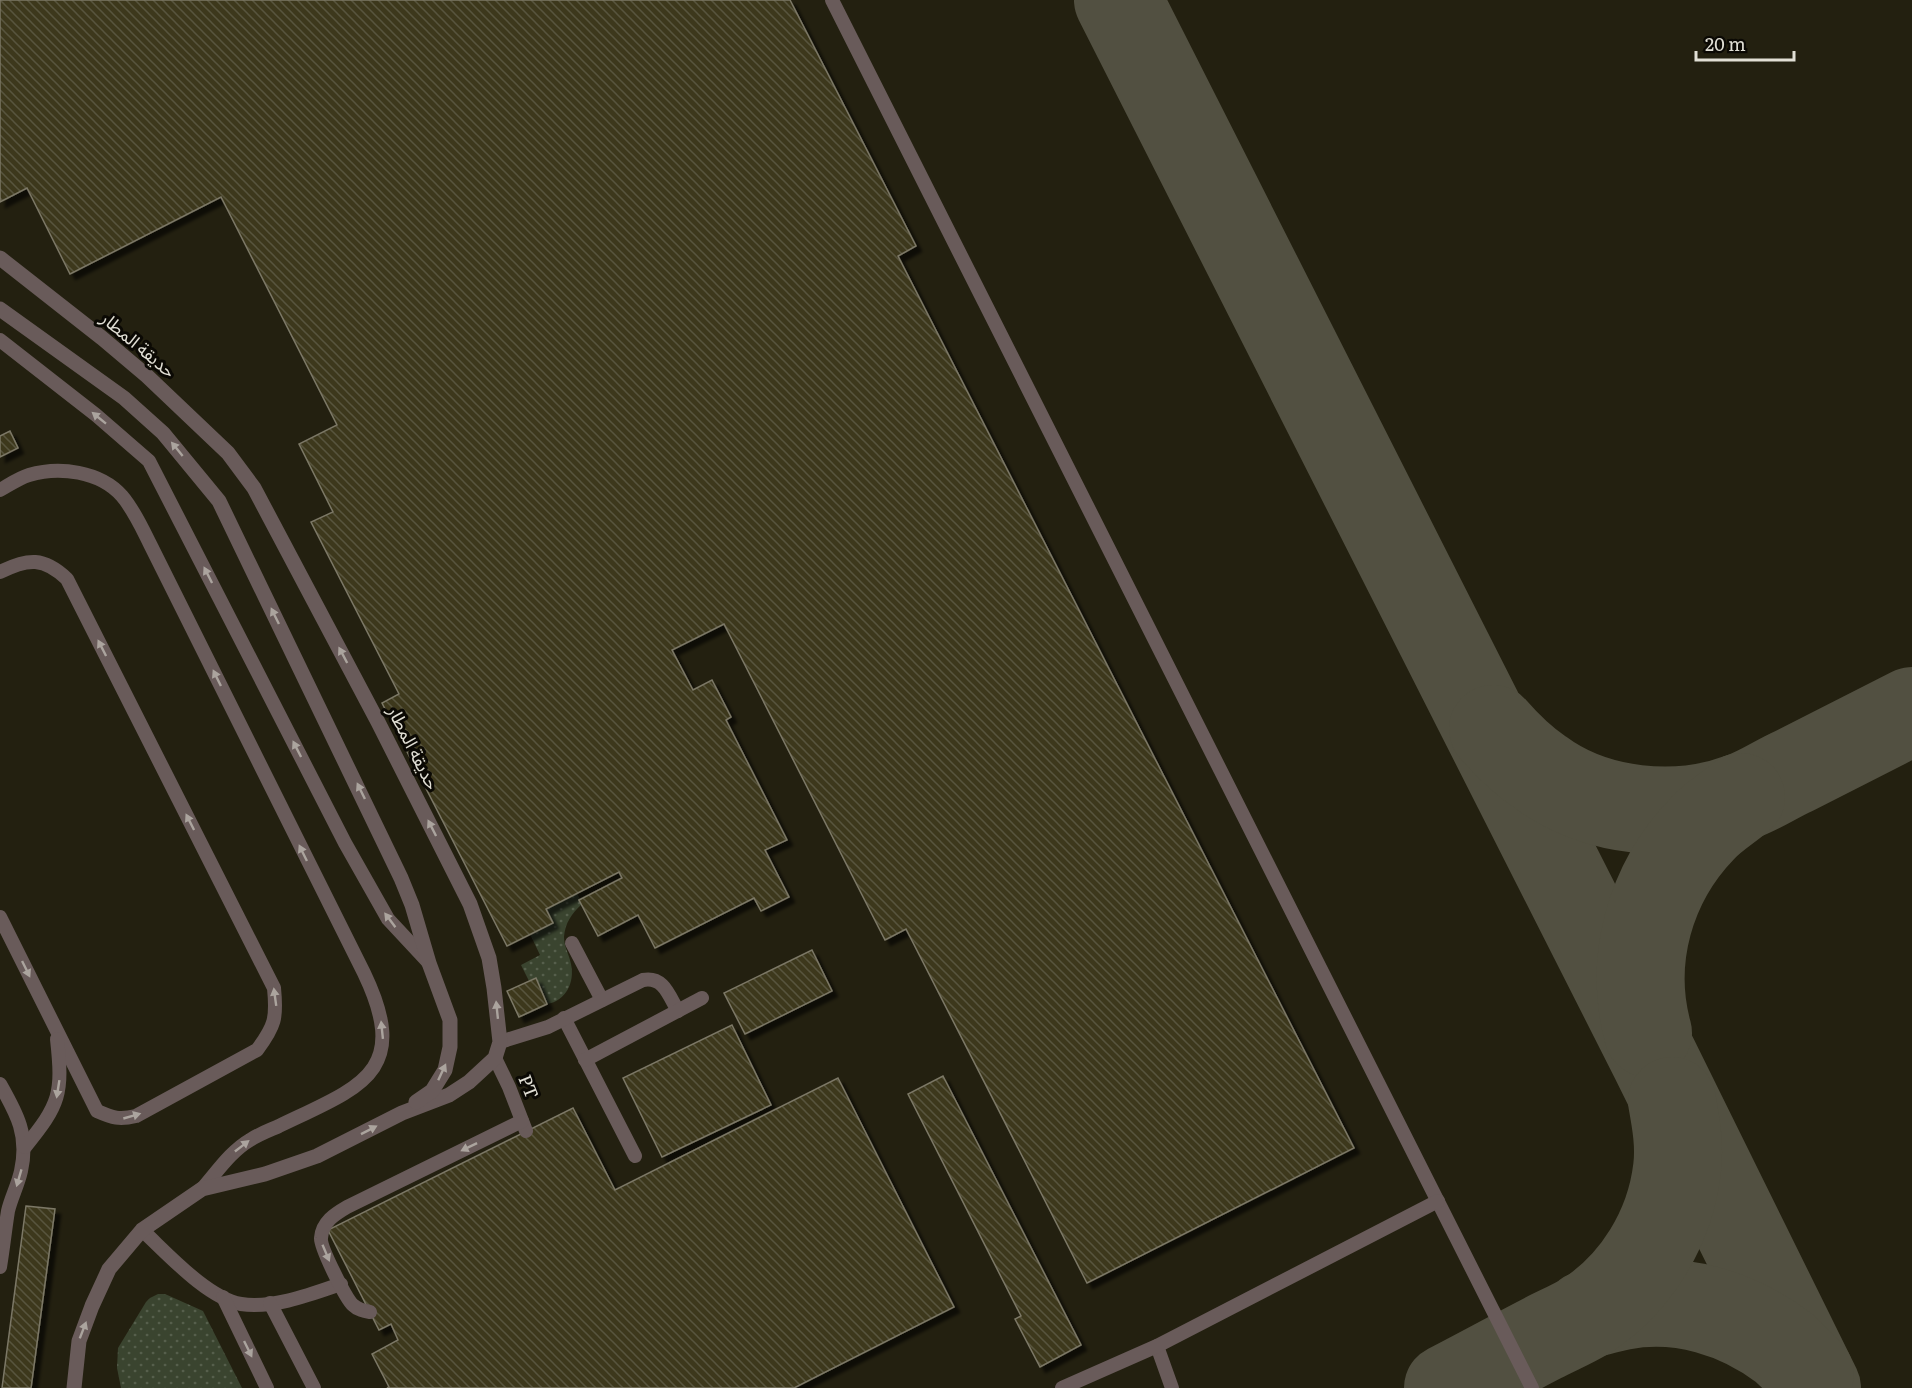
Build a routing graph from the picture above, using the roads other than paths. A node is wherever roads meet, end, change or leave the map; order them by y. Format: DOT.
graph roads {
  1 [pos="832,0"];
  2 [pos="0,258"];
  3 [pos="0,309"];
  4 [pos="0,340"];
  5 [pos="0,490"];
  6 [pos="0,572"];
  7 [pos="0,917"];
  8 [pos="572,943"];
  9 [pos="429,963"];
  10 [pos="702,998"];
  11 [pos="602,1000"];
  12 [pos="678,1011"];
  13 [pos="564,1018"];
  14 [pos="56,1031"];
  15 [pos="500,1042"];
  16 [pos="495,1058"];
  17 [pos="585,1060"];
  18 [pos="0,1083"];
  19 [pos="402,1113"];
  20 [pos="25,1148"];
  21 [pos="635,1156"];
  22 [pos="202,1189"];
  23 [pos="1438,1201"];
  24 [pos="142,1230"];
  25 [pos="0,1267"];
  26 [pos="341,1284"];
  27 [pos="223,1297"];
  28 [pos="270,1303"];
  29 [pos="370,1312"];
  30 [pos="1157,1346"];
  31 [pos="74,1388"];
  32 [pos="267,1388"];
  33 [pos="314,1388"];
  34 [pos="1062,1388"];
  35 [pos="1172,1388"];
  36 [pos="1532,1388"];
  1 -- 23 [label="lane"];
  15 -- 2 [label="street, حديقة المطار, one-way"];
  9 -- 3 [label="street, one-way"];
  9 -- 4 [label="lane, one-way"];
  22 -- 5 [label="lane, حديقة المطار, one-way"];
  14 -- 6 [label="lane, one-way"];
  7 -- 14 [label="lane, one-way"];
  8 -- 11 [label="lane"];
  19 -- 9 [label="street, one-way"];
  10 -- 12 [label="lane"];
  11 -- 12 [label="lane"];
  11 -- 13 [label="lane"];
  12 -- 17 [label="lane"];
  13 -- 15 [label="lane"];
  13 -- 17 [label="lane"];
  14 -- 20 [label="lane, one-way"];
  15 -- 16 [label="street, حديقة المطار"];
  16 -- 19 [label="street, حديقة المطار"];
  16 -- 26 [label="lane, PT, one-way"];
  17 -- 21 [label="lane"];
  18 -- 20 [label="lane"];
  22 -- 19 [label="street, حديقة المطار, one-way"];
  20 -- 25 [label="lane, one-way"];
  22 -- 24 [label="street, حديقة المطار"];
  23 -- 30 [label="lane"];
  23 -- 36 [label="lane"];
  24 -- 27 [label="lane"];
  31 -- 24 [label="street, حديقة المطار, one-way"];
  26 -- 28 [label="lane"];
  26 -- 29 [label="lane"];
  27 -- 28 [label="lane"];
  27 -- 32 [label="lane, one-way"];
  28 -- 33 [label="lane"];
  30 -- 34 [label="lane"];
  30 -- 35 [label="lane"];
}
